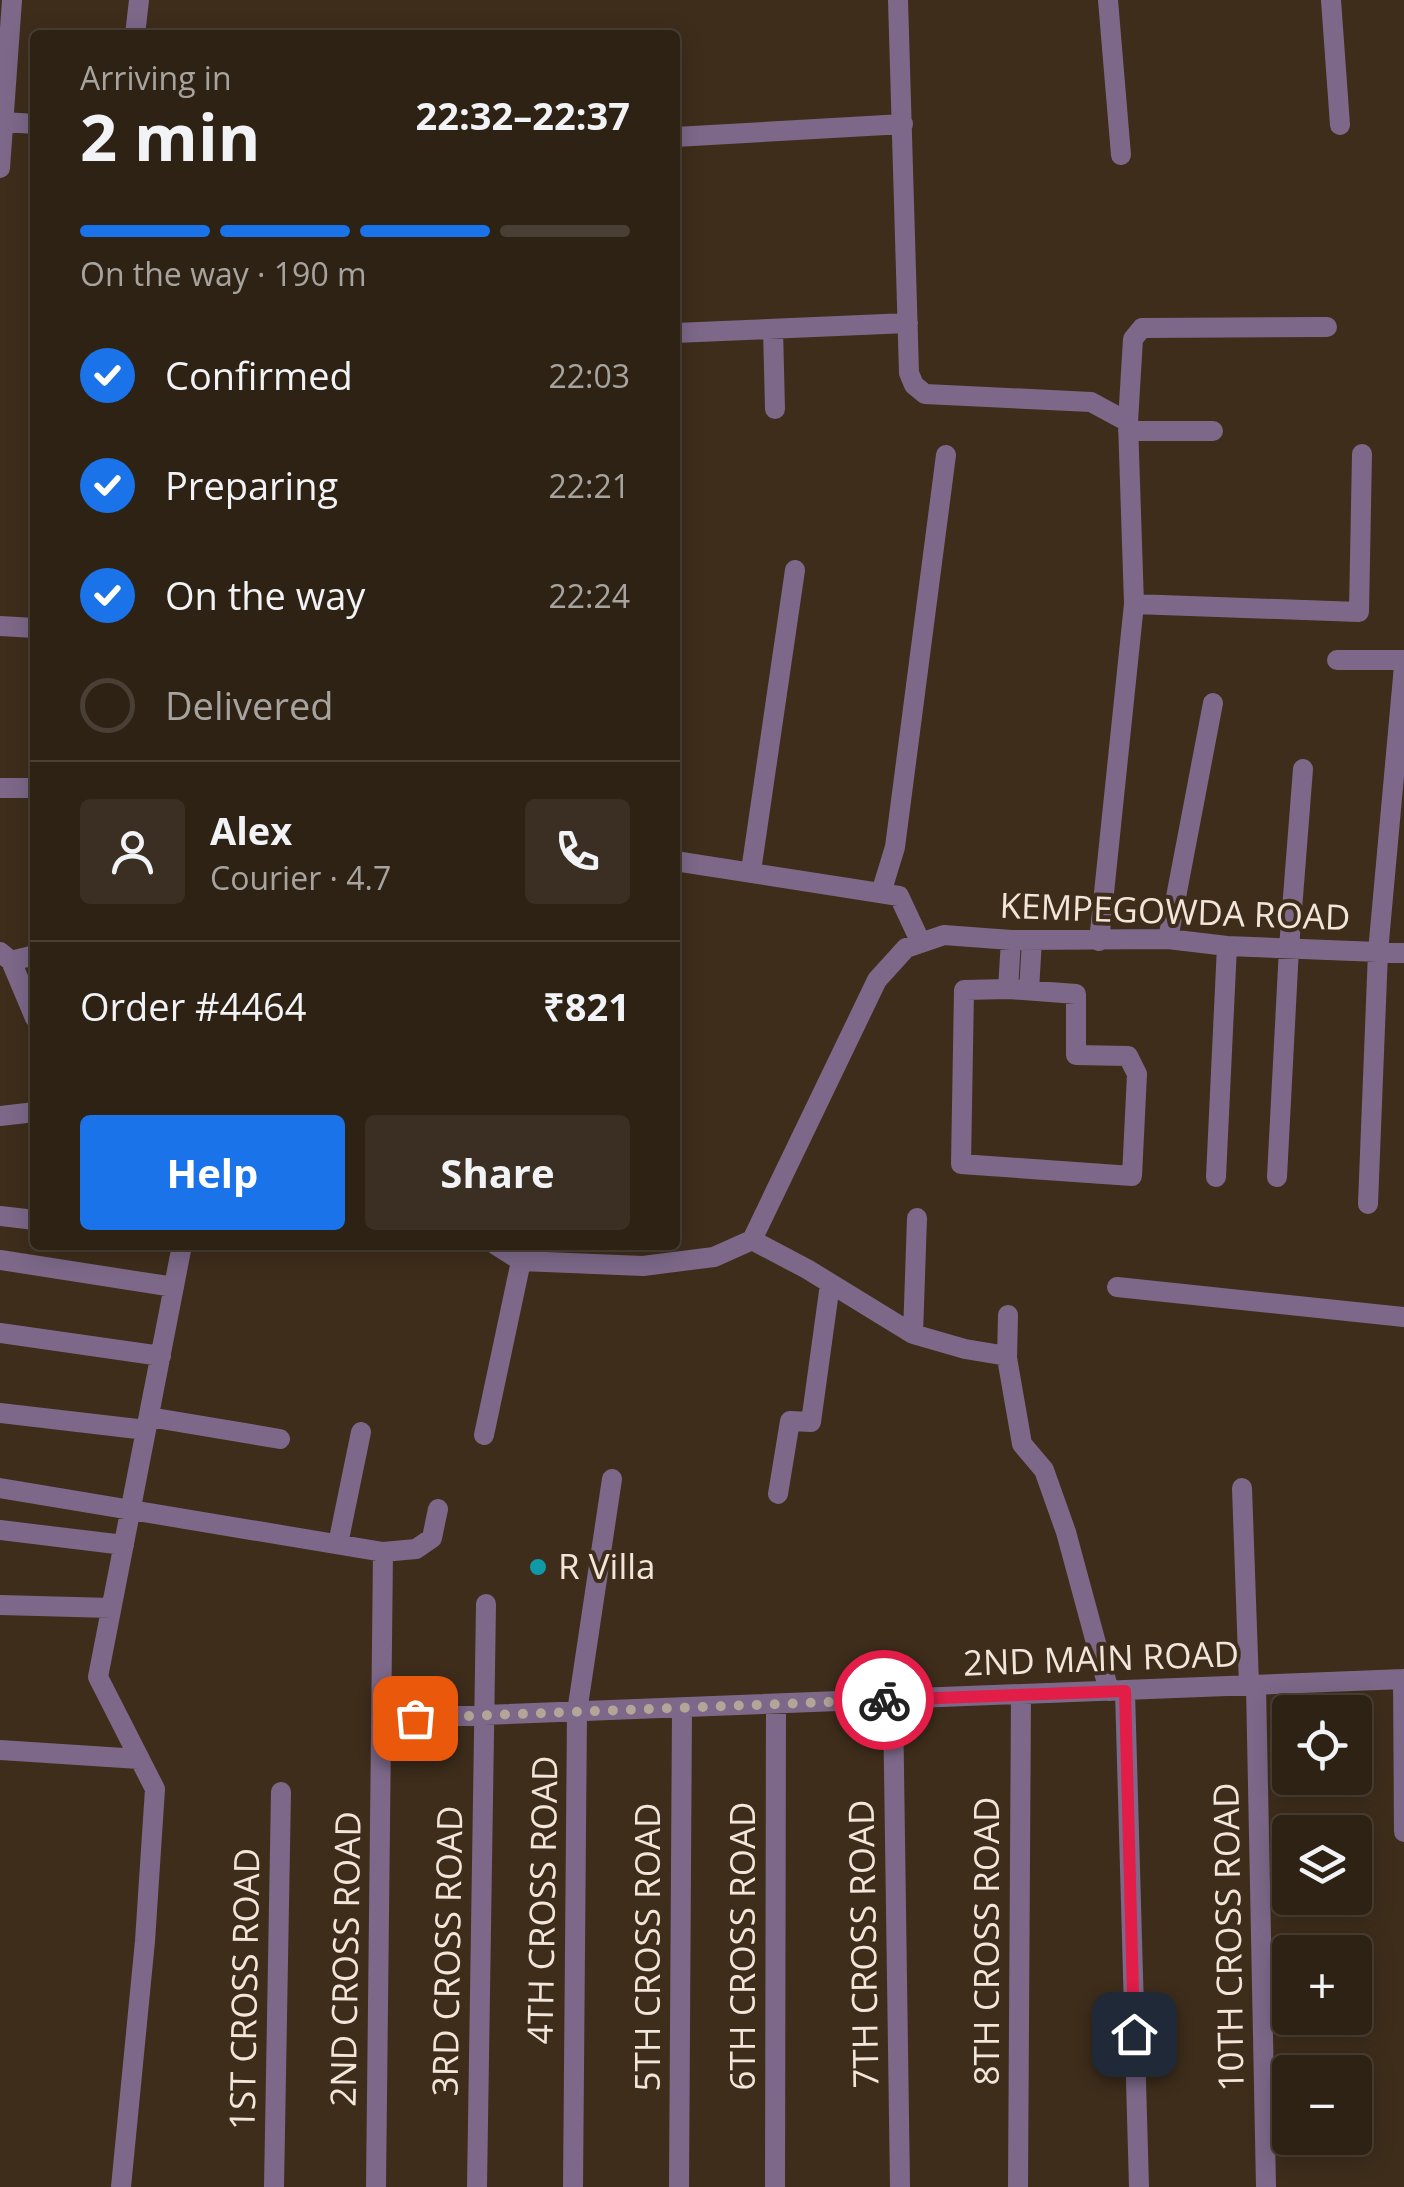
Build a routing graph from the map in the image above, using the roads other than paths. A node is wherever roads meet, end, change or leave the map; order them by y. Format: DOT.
graph roads {
  1 [pos="12,0"];
  2 [pos="139,0"];
  3 [pos="898,0"];
  4 [pos="1108,0"];
  5 [pos="1331,0"];
  6 [pos="136,30"];
  7 [pos="4,122"];
  8 [pos="30,124"];
  9 [pos="903,124"];
  10 [pos="1340,125"];
  11 [pos="680,137"];
  12 [pos="1121,154"];
  13 [pos="0,168"];
  14 [pos="908,323"];
  15 [pos="1327,327"];
  16 [pos="773,329"];
  17 [pos="680,333"];
  18 [pos="774,410"];
  19 [pos="1128,427"];
  20 [pos="1213,431"];
  21 [pos="1362,454"];
  22 [pos="946,455"];
  23 [pos="796,570"];
  24 [pos="1134,604"];
  25 [pos="0,626"];
  26 [pos="30,628"];
  27 [pos="1337,660"];
  28 [pos="1404,663"];
  29 [pos="1213,702"];
  30 [pos="1303,769"];
  31 [pos="0,788"];
  32 [pos="30,788"];
  33 [pos="680,863"];
  34 [pos="751,872"];
  35 [pos="881,893"];
  36 [pos="1021,940"];
  37 [pos="1168,940"];
  38 [pos="1099,941"];
  39 [pos="921,943"];
  40 [pos="1227,946"];
  41 [pos="1289,948"];
  42 [pos="1378,952"];
  43 [pos="1404,953"];
  44 [pos="6,956"];
  45 [pos="1018,990"];
  46 [pos="30,1007"];
  47 [pos="30,1113"];
  48 [pos="0,1116"];
  49 [pos="1216,1177"];
  50 [pos="1277,1178"];
  51 [pos="1368,1204"];
  52 [pos="0,1216"];
  53 [pos="916,1218"];
  54 [pos="30,1219"];
  55 [pos="752,1240"];
  56 [pos="181,1250"];
  57 [pos="504,1250"];
  58 [pos="0,1260"];
  59 [pos="521,1261"];
  60 [pos="830,1284"];
  61 [pos="174,1287"];
  62 [pos="1117,1288"];
  63 [pos="1008,1315"];
  64 [pos="1404,1317"];
  65 [pos="0,1334"];
  66 [pos="914,1334"];
  67 [pos="160,1356"];
  68 [pos="1007,1356"];
  69 [pos="0,1413"];
  70 [pos="148,1423"];
  71 [pos="361,1432"];
  72 [pos="484,1435"];
  73 [pos="280,1439"];
  74 [pos="612,1479"];
  75 [pos="0,1488"];
  76 [pos="1242,1488"];
  77 [pos="778,1494"];
  78 [pos="131,1509"];
  79 [pos="438,1509"];
  80 [pos="0,1530"];
  81 [pos="338,1544"];
  82 [pos="124,1545"];
  83 [pos="383,1552"];
  84 [pos="486,1604"];
  85 [pos="0,1605"];
  86 [pos="111,1608"];
  87 [pos="1403,1680"];
  88 [pos="1253,1685"];
  89 [pos="1117,1691"];
  90 [pos="1021,1695"];
  91 [pos="893,1700"];
  92 [pos="776,1704"];
  93 [pos="682,1708"];
  94 [pos="578,1712"];
  95 [pos="483,1715"];
  96 [pos="381,1718"];
  97 [pos="0,1750"];
  98 [pos="139,1759"];
  99 [pos="281,1792"];
  100 [pos="1404,1832"];
  101 [pos="122,2187"];
  102 [pos="274,2187"];
  103 [pos="376,2187"];
  104 [pos="477,2187"];
  105 [pos="573,2187"];
  106 [pos="679,2187"];
  107 [pos="775,2187"];
  108 [pos="900,2187"];
  109 [pos="1018,2187"];
  110 [pos="1139,2187"];
  111 [pos="1266,2187"];
  1 -- 7 [label="street"];
  2 -- 6 [label="street"];
  3 -- 9 [label="street"];
  4 -- 12 [label="street"];
  5 -- 10 [label="street"];
  7 -- 8 [label="street"];
  7 -- 13 [label="street"];
  9 -- 11 [label="street"];
  9 -- 14 [label="street"];
  14 -- 16 [label="street"];
  14 -- 19 [label="street"];
  15 -- 19 [label="street"];
  16 -- 17 [label="street"];
  16 -- 18 [label="street"];
  19 -- 20 [label="street"];
  19 -- 24 [label="street"];
  21 -- 24 [label="street"];
  22 -- 35 [label="street"];
  23 -- 34 [label="street"];
  24 -- 38 [label="street"];
  25 -- 26 [label="street"];
  27 -- 28 [label="street"];
  28 -- 42 [label="street"];
  29 -- 37 [label="street"];
  30 -- 41 [label="street"];
  31 -- 32 [label="street"];
  33 -- 34 [label="street"];
  34 -- 35 [label="street"];
  35 -- 39 [label="street"];
  36 -- 38 [label="street, KEMPEGOWDA ROAD"];
  36 -- 39 [label="street, KEMPEGOWDA ROAD"];
  36 -- 45 [label="street"];
  37 -- 38 [label="street, KEMPEGOWDA ROAD"];
  37 -- 40 [label="street, KEMPEGOWDA ROAD"];
  39 -- 55 [label="street"];
  40 -- 41 [label="street, KEMPEGOWDA ROAD"];
  40 -- 49 [label="street"];
  41 -- 42 [label="street, KEMPEGOWDA ROAD"];
  41 -- 50 [label="street"];
  42 -- 43 [label="street, KEMPEGOWDA ROAD"];
  42 -- 51 [label="street"];
  44 -- 46 [label="street"];
  45 -- 45 [label="street"];
  47 -- 48 [label="street"];
  52 -- 54 [label="street"];
  53 -- 66 [label="street"];
  55 -- 59 [label="street"];
  55 -- 60 [label="street"];
  56 -- 61 [label="street"];
  57 -- 59 [label="street"];
  58 -- 61 [label="street"];
  59 -- 72 [label="street"];
  60 -- 66 [label="street"];
  60 -- 77 [label="street"];
  61 -- 67 [label="street"];
  62 -- 64 [label="street"];
  63 -- 68 [label="street"];
  65 -- 67 [label="street"];
  66 -- 68 [label="street"];
  67 -- 70 [label="street"];
  68 -- 89 [label="street"];
  69 -- 70 [label="street"];
  70 -- 73 [label="street"];
  70 -- 78 [label="street"];
  71 -- 81 [label="street"];
  74 -- 94 [label="street, 4TH CROSS ROAD"];
  75 -- 78 [label="street"];
  76 -- 88 [label="street, 10TH CROSS ROAD"];
  78 -- 81 [label="street"];
  78 -- 82 [label="street"];
  79 -- 83 [label="street"];
  80 -- 82 [label="street"];
  81 -- 83 [label="street"];
  82 -- 86 [label="street"];
  83 -- 96 [label="street, 2ND CROSS ROAD"];
  84 -- 95 [label="street, 3RD CROSS ROAD"];
  85 -- 86 [label="street"];
  86 -- 98 [label="street"];
  87 -- 88 [label="street, 2ND MAIN ROAD"];
  87 -- 100 [label="street"];
  88 -- 89 [label="street, 2ND MAIN ROAD"];
  88 -- 111 [label="street, 10TH CROSS ROAD"];
  89 -- 90 [label="street, 2ND MAIN ROAD"];
  89 -- 110 [label="street"];
  90 -- 91 [label="street, 2ND MAIN ROAD"];
  90 -- 109 [label="street, 8TH CROSS ROAD"];
  91 -- 92 [label="street, 2ND MAIN ROAD"];
  91 -- 108 [label="street, 7TH CROSS ROAD"];
  92 -- 93 [label="street, 2ND MAIN ROAD"];
  92 -- 107 [label="street, 6TH CROSS ROAD"];
  93 -- 94 [label="street, 2ND MAIN ROAD"];
  93 -- 106 [label="street, 5TH CROSS ROAD"];
  94 -- 95 [label="street, 2ND MAIN ROAD"];
  94 -- 105 [label="street, 4TH CROSS ROAD"];
  95 -- 96 [label="street, 2ND MAIN ROAD"];
  95 -- 104 [label="street, 3RD CROSS ROAD"];
  96 -- 103 [label="street, 2ND CROSS ROAD"];
  97 -- 98 [label="street"];
  98 -- 101 [label="street"];
  99 -- 102 [label="street, 1ST CROSS ROAD"];
}
